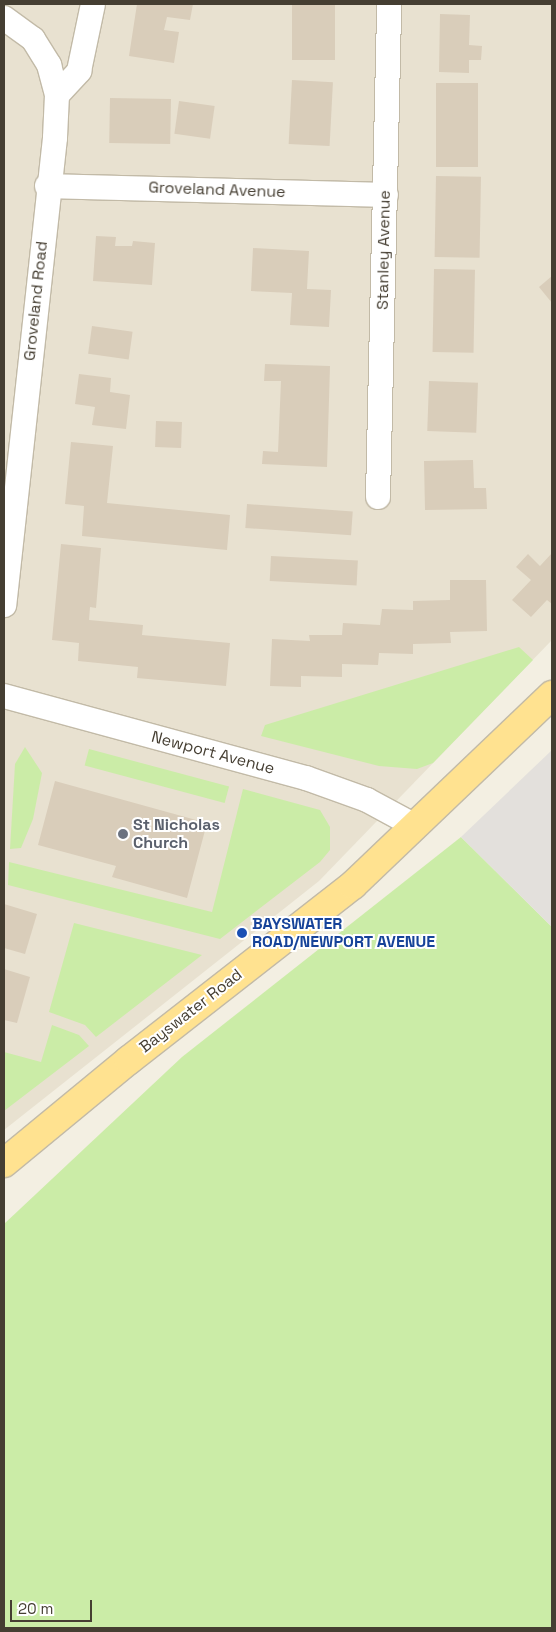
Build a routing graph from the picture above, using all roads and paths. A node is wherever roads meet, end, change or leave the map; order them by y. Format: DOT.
graph roads {
  1 [pos="93,4"];
  2 [pos="389,4"];
  3 [pos="4,18"];
  4 [pos="57,95"];
  5 [pos="47,186"];
  6 [pos="386,195"];
  7 [pos="378,497"];
  8 [pos="4,605"];
  9 [pos="552,695"];
  10 [pos="4,696"];
  11 [pos="415,826"];
  12 [pos="4,1162"];
  1 -- 4 [label="street"];
  2 -- 6 [label="street, Stanley Avenue"];
  3 -- 4 [label="street, Groveland Road"];
  4 -- 5 [label="street, Groveland Road"];
  5 -- 6 [label="street, Groveland Avenue"];
  5 -- 8 [label="street, Groveland Road"];
  6 -- 7 [label="street, Stanley Avenue"];
  9 -- 11 [label="main road, Bayswater Road"];
  10 -- 11 [label="street, Newport Avenue"];
  11 -- 12 [label="main road, Bayswater Road"];
}
